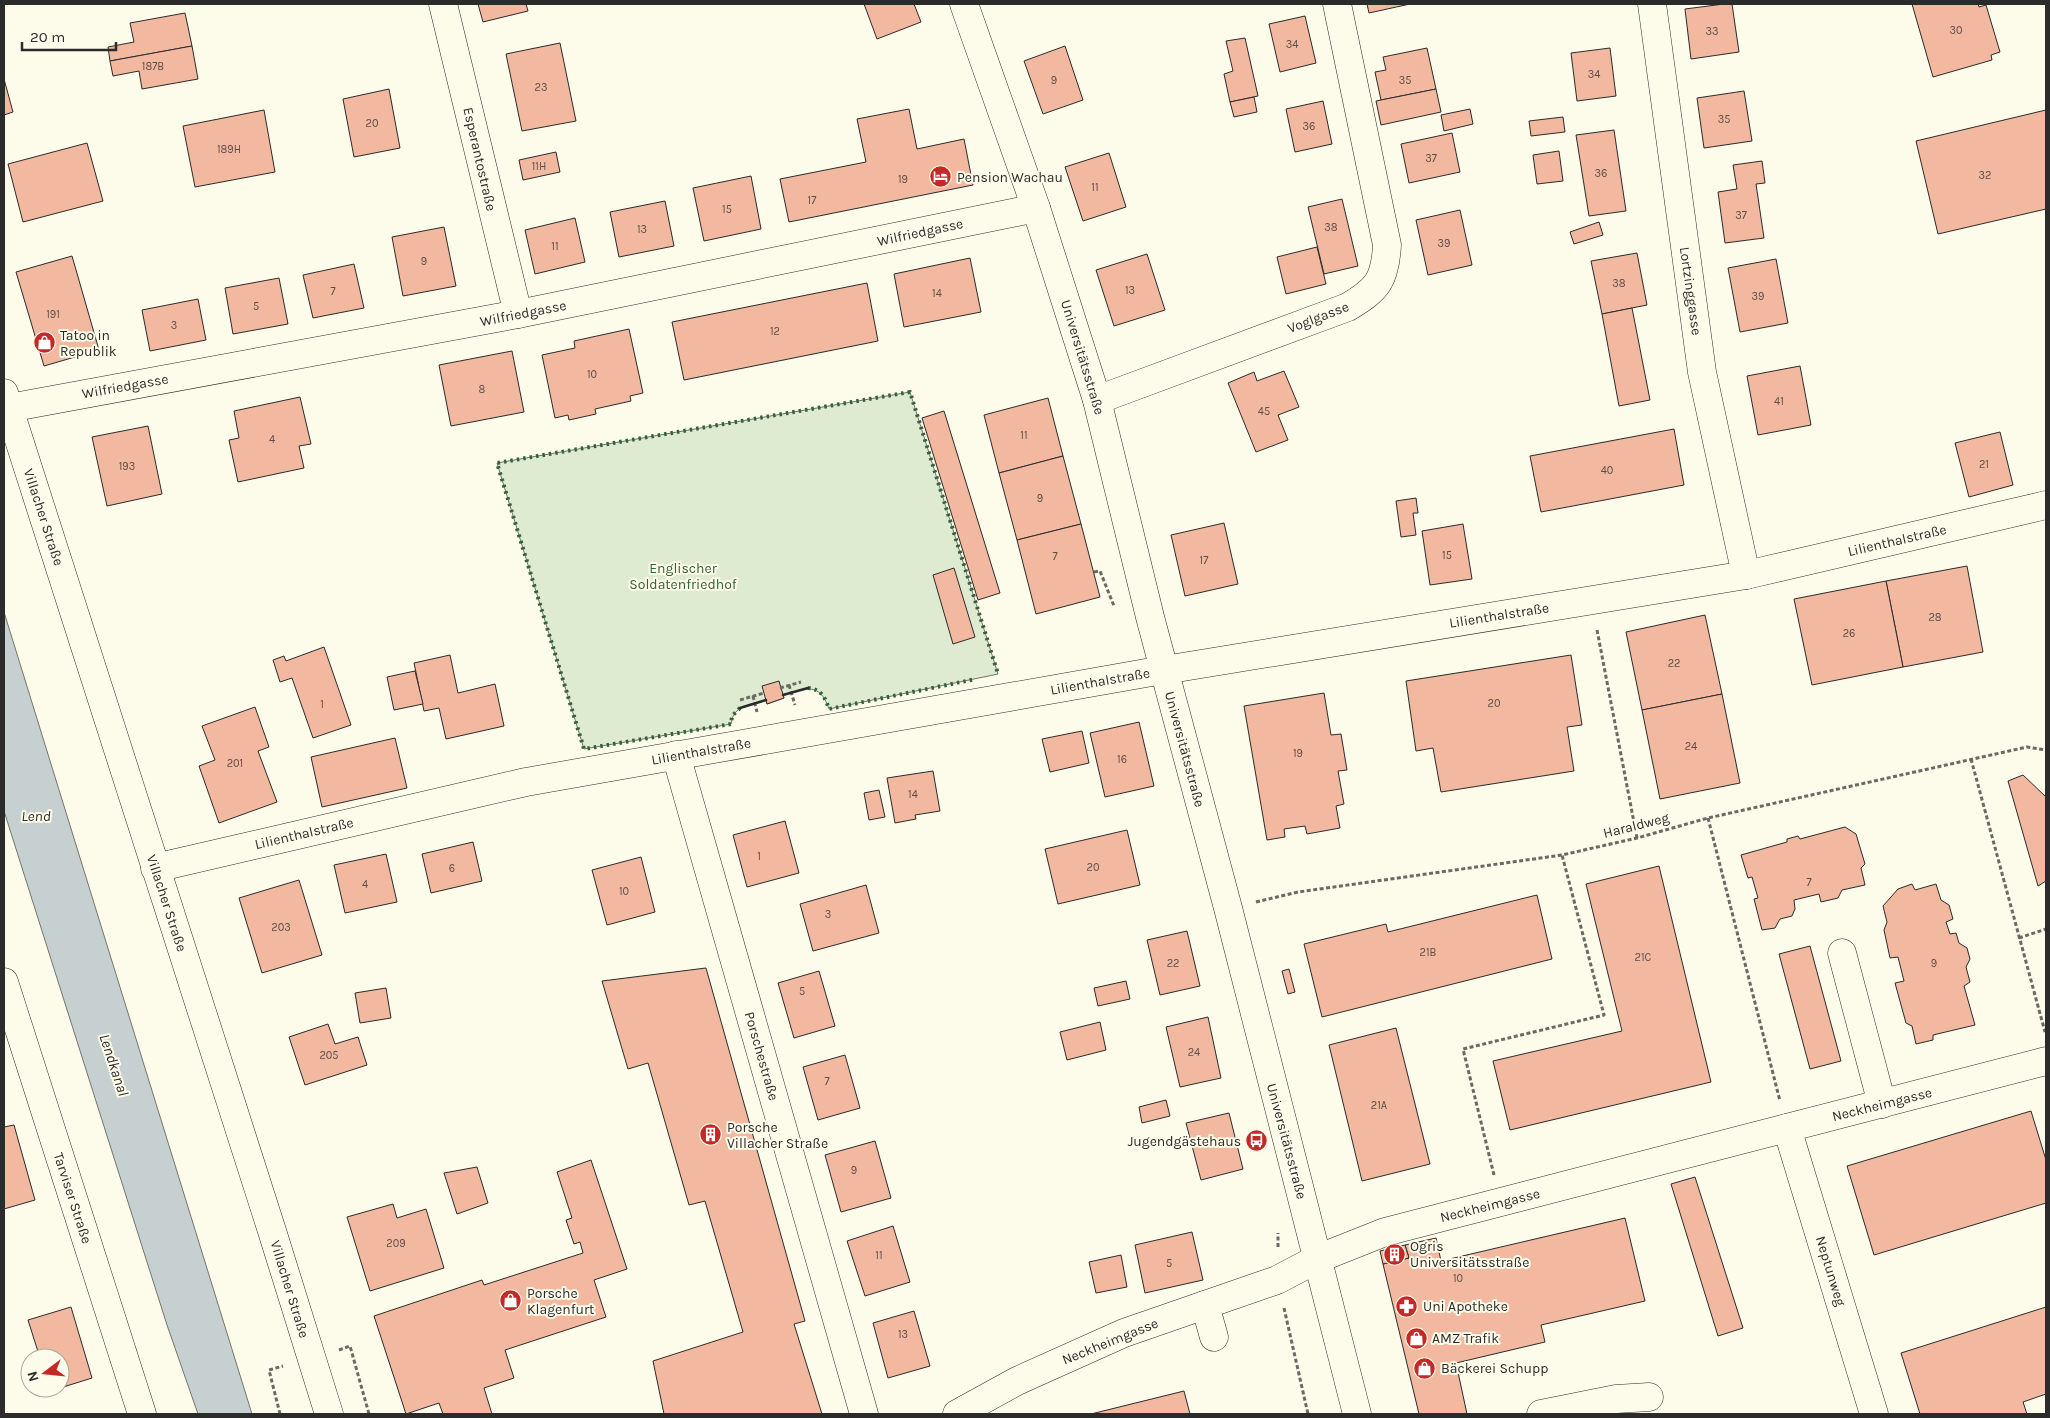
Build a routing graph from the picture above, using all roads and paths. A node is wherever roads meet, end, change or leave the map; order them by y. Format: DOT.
graph roads {
  1 [pos="443,4"];
  2 [pos="964,4"];
  3 [pos="1337,4"];
  4 [pos="1652,4"];
  5 [pos="1036,208"];
  6 [pos="518,314"];
  7 [pos="6,400"];
  8 [pos="1097,400"];
  9 [pos="2046,505"];
  10 [pos="1094,572"];
  11 [pos="1746,575"];
  12 [pos="1591,600"];
  13 [pos="1118,615"];
  14 [pos="1164,670"];
  15 [pos="801,682"];
  16 [pos="780,688"];
  17 [pos="764,693"];
  18 [pos="740,700"];
  19 [pos="2046,750"];
  20 [pos="676,755"];
  21 [pos="1971,759"];
  22 [pos="1708,818"];
  23 [pos="1637,838"];
  24 [pos="1562,855"];
  25 [pos="155,868"];
  26 [pos="1228,908"];
  27 [pos="2046,928"];
  28 [pos="2019,938"];
  29 [pos="1842,953"];
  30 [pos="4,982"];
  31 [pos="2046,1037"];
  32 [pos="2046,1061"];
  33 [pos="1882,1104"];
  34 [pos="1788,1128"];
  35 [pos="1501,1202"];
  36 [pos="1317,1260"];
  37 [pos="1205,1305"];
  38 [pos="1214,1337"];
  39 [pos="1649,1397"];
  40 [pos="142,1414"];
  41 [pos="329,1414"];
  42 [pos="864,1414"];
  43 [pos="958,1414"];
  44 [pos="1357,1414"];
  45 [pos="1541,1414"];
  46 [pos="1874,1414"];
  1 -- 6 [label="street, Esperantostraße"];
  2 -- 5 [label="street, Universitätsstraße"];
  3 -- 8 [label="street, Voglgasse"];
  4 -- 11 [label="street, Lortzinggasse"];
  5 -- 6 [label="street, Wilfriedgasse"];
  5 -- 8 [label="street, Universitätsstraße"];
  6 -- 7 [label="street, Wilfriedgasse"];
  7 -- 25 [label="street, Villacher Straße"];
  8 -- 14 [label="street, Universitätsstraße"];
  9 -- 11 [label="street, Lilienthalstraße"];
  10 -- 13 [label="path"];
  11 -- 12 [label="street, Lilienthalstraße"];
  12 -- 14 [label="street, Lilienthalstraße"];
  12 -- 23 [label="path"];
  14 -- 20 [label="street, Lilienthalstraße"];
  14 -- 26 [label="street, Universitätsstraße"];
  15 -- 16 [label="path"];
  17 -- 18 [label="path"];
  19 -- 21 [label="path, Haraldweg"];
  20 -- 25 [label="street, Lilienthalstraße"];
  20 -- 42 [label="street, Porschestraße"];
  21 -- 22 [label="path, Haraldweg"];
  21 -- 28 [label="path"];
  22 -- 23 [label="path, Haraldweg"];
  22 -- 34 [label="path"];
  23 -- 24 [label="path, Haraldweg"];
  24 -- 26 [label="path, Haraldweg"];
  24 -- 35 [label="path"];
  25 -- 41 [label="street, Villacher Straße"];
  26 -- 36 [label="street, Universitätsstraße"];
  27 -- 28 [label="path"];
  28 -- 31 [label="path"];
  29 -- 33 [label="street"];
  30 -- 40 [label="street, Tarviser Straße"];
  32 -- 33 [label="street, Neckheimgasse"];
  33 -- 34 [label="street, Neckheimgasse"];
  34 -- 35 [label="street, Neckheimgasse"];
  34 -- 46 [label="street, Neptunweg"];
  35 -- 36 [label="street, Neckheimgasse"];
  36 -- 37 [label="street, Neckheimgasse"];
  36 -- 44 [label="street, Universitätsstraße"];
  37 -- 38 [label="street"];
  37 -- 43 [label="street, Neckheimgasse"];
  39 -- 45 [label="street"];
}
